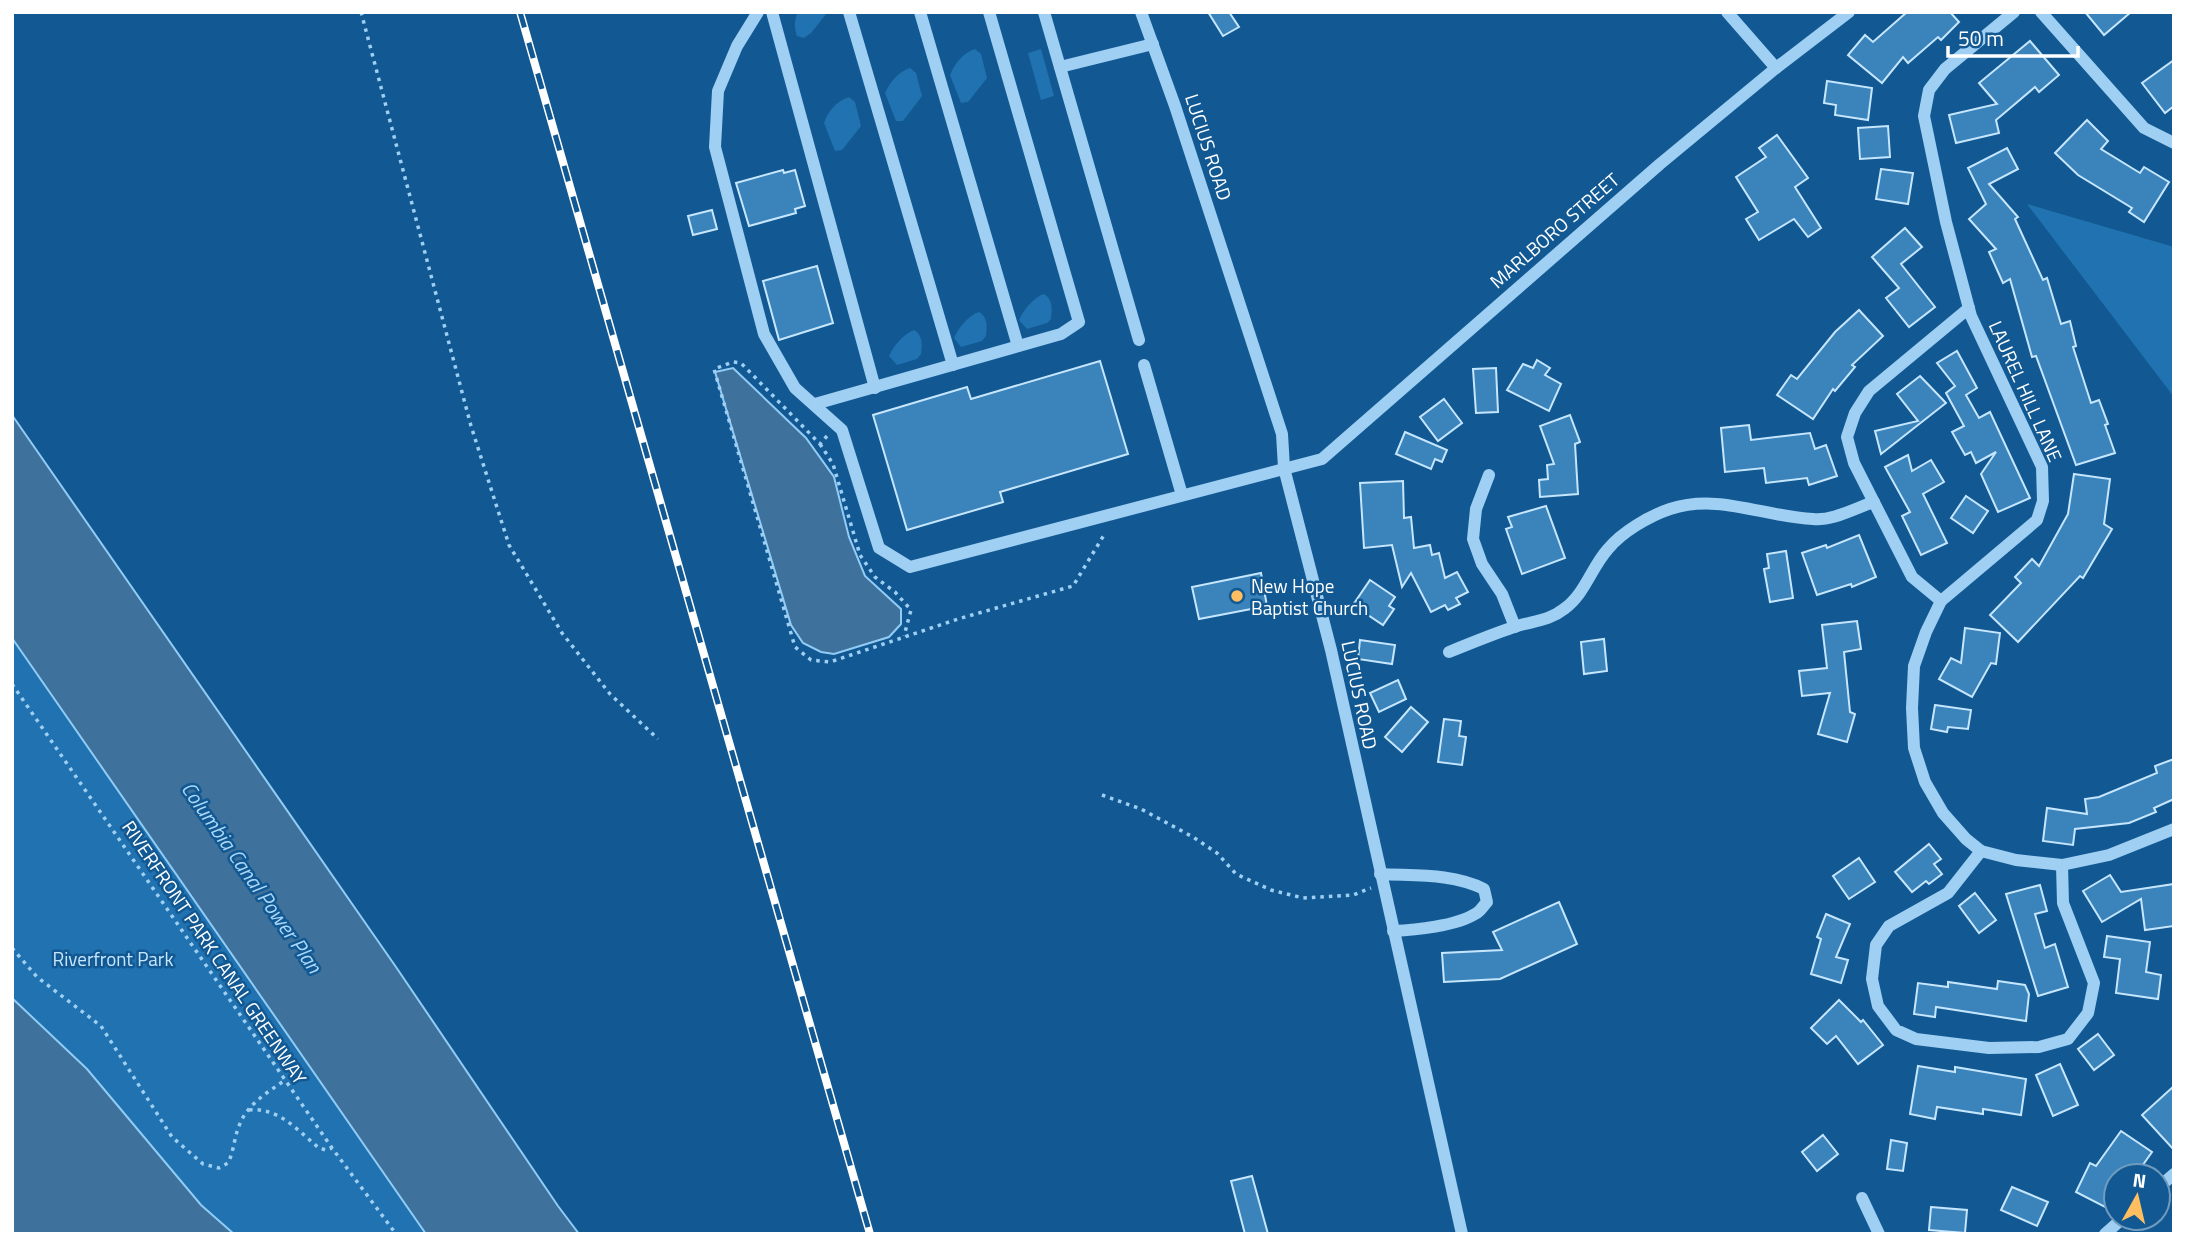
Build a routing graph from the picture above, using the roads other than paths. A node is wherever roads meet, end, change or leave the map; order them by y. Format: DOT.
graph roads {
  1 [pos="758,12"];
  2 [pos="772,12"];
  3 [pos="849,12"];
  4 [pos="920,12"];
  5 [pos="989,12"];
  6 [pos="1044,12"];
  7 [pos="1141,12"];
  8 [pos="1727,12"];
  9 [pos="1849,12"];
  10 [pos="2014,12"];
  11 [pos="2041,12"];
  12 [pos="1153,44"];
  13 [pos="1060,68"];
  14 [pos="1776,68"];
  15 [pos="2174,143"];
  16 [pos="1969,308"];
  17 [pos="1139,340"];
  18 [pos="1018,346"];
  19 [pos="953,365"];
  20 [pos="1144,365"];
  21 [pos="875,388"];
  22 [pos="815,404"];
  23 [pos="1284,468"];
  24 [pos="1489,475"];
  25 [pos="1182,495"];
  26 [pos="1874,502"];
  27 [pos="1941,601"];
  28 [pos="1516,627"];
  29 [pos="1450,652"];
  30 [pos="2174,829"];
  31 [pos="1981,851"];
  32 [pos="2062,865"];
  33 [pos="1381,879"];
  34 [pos="1393,930"];
  35 [pos="1863,1198"];
  36 [pos="1462,1234"];
  37 [pos="1879,1234"];
  1 -- 22 [label="street"];
  2 -- 21 [label="street"];
  3 -- 19 [label="street"];
  4 -- 18 [label="street"];
  5 -- 18 [label="street"];
  6 -- 13 [label="street"];
  7 -- 12 [label="street, LUCIUS ROAD"];
  8 -- 14 [label="street"];
  9 -- 14 [label="street, MARLBORO STREET"];
  10 -- 16 [label="street, LAUREL HILL LANE"];
  11 -- 15 [label="street"];
  12 -- 13 [label="street"];
  12 -- 23 [label="street, LUCIUS ROAD"];
  13 -- 17 [label="street"];
  14 -- 23 [label="street, MARLBORO STREET"];
  16 -- 26 [label="street"];
  16 -- 27 [label="street, LAUREL HILL LANE"];
  18 -- 19 [label="street"];
  19 -- 21 [label="street"];
  20 -- 25 [label="street"];
  21 -- 22 [label="street"];
  22 -- 25 [label="street, MARLBORO STREET"];
  23 -- 25 [label="street, MARLBORO STREET"];
  23 -- 33 [label="street, LUCIUS ROAD"];
  24 -- 28 [label="street"];
  26 -- 27 [label="street"];
  26 -- 28 [label="street"];
  27 -- 31 [label="street, LAUREL HILL LANE"];
  28 -- 29 [label="street"];
  30 -- 32 [label="street, LAUREL HILL LANE"];
  31 -- 32 [label="street, LAUREL HILL LANE"];
  31 -- 32 [label="street"];
  33 -- 34 [label="street, LUCIUS ROAD"];
  33 -- 34 [label="street"];
  34 -- 36 [label="street, LUCIUS ROAD"];
  35 -- 37 [label="street"];
}
